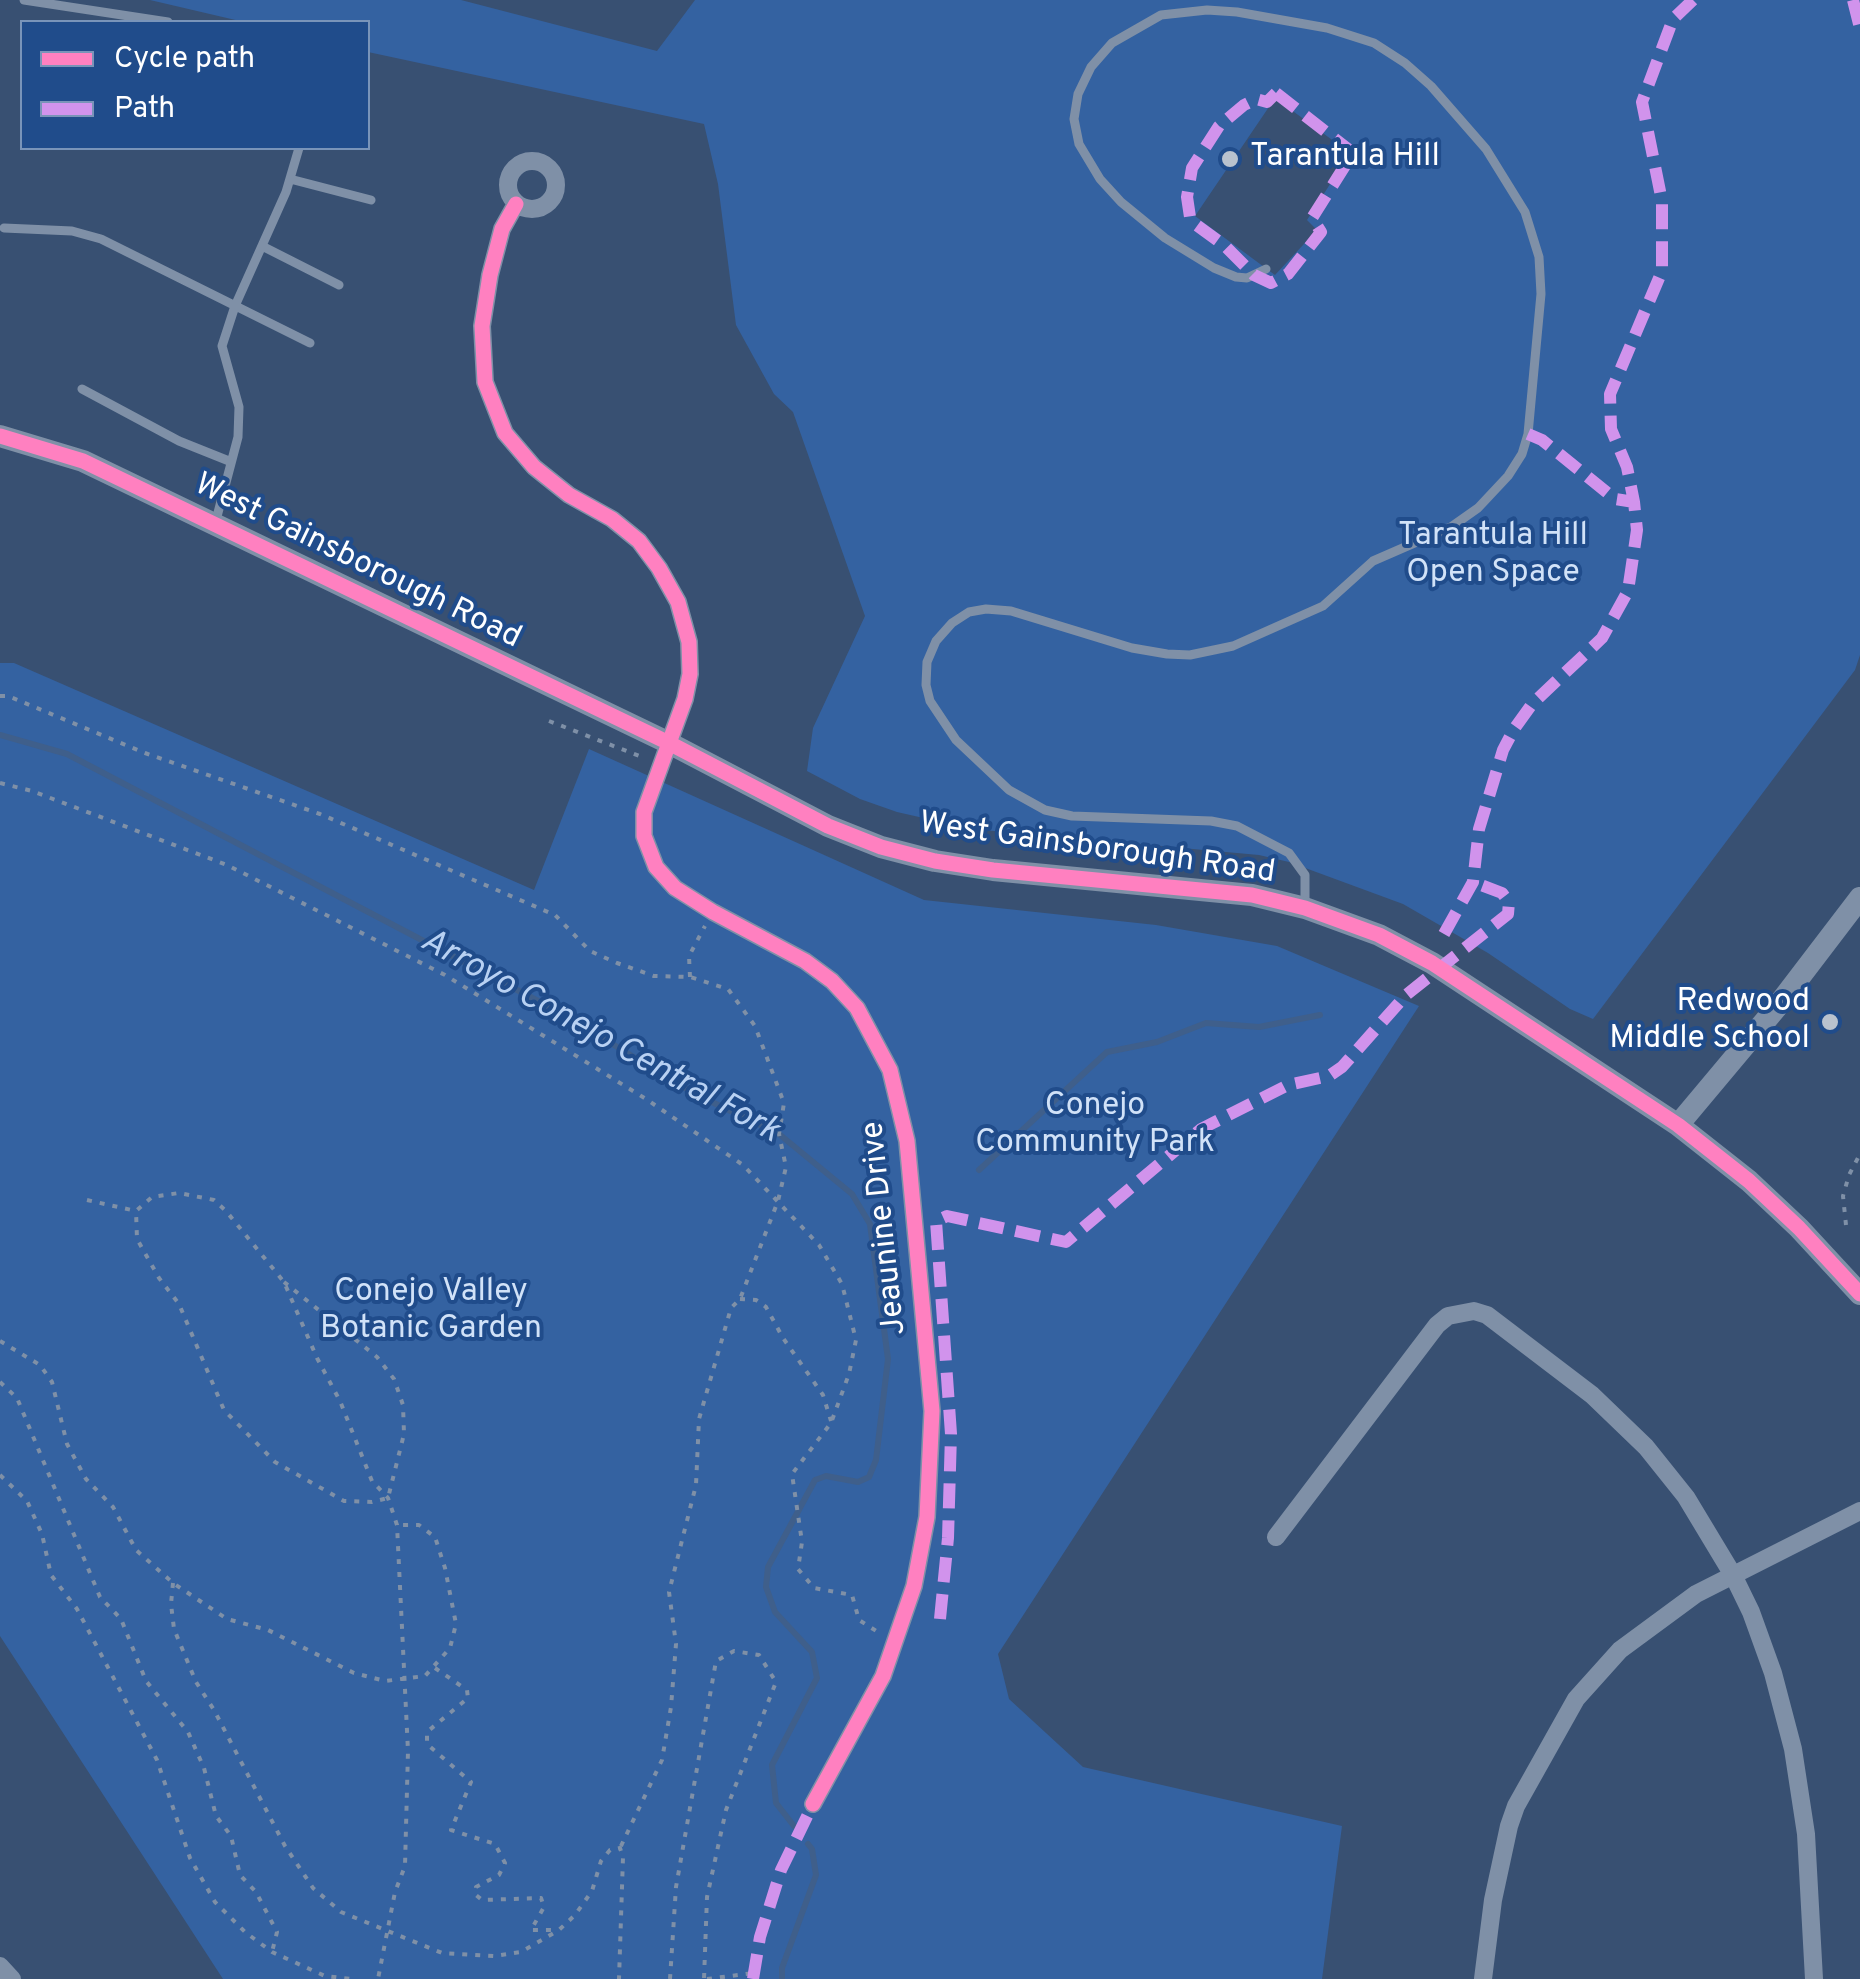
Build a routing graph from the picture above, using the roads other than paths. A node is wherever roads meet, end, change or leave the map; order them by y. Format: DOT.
graph roads {
  1 [pos="24,0"];
  2 [pos="155,20"];
  3 [pos="298,150"];
  4 [pos="290,179"];
  5 [pos="370,200"];
  6 [pos="516,204"];
  7 [pos="4,228"];
  8 [pos="262,246"];
  9 [pos="1266,269"];
  10 [pos="340,285"];
  11 [pos="235,306"];
  12 [pos="310,342"];
  13 [pos="82,389"];
  14 [pos="0,436"];
  15 [pos="229,461"];
  16 [pos="215,524"];
  17 [pos="664,754"];
  18 [pos="1860,898"];
  19 [pos="1305,908"];
  20 [pos="1678,1124"];
  21 [pos="1860,1294"];
  22 [pos="1860,1511"];
  23 [pos="1276,1538"];
  24 [pos="1734,1575"];
  25 [pos="813,1804"];
  26 [pos="0,1966"];
  27 [pos="12,1979"];
  28 [pos="1483,1979"];
  29 [pos="1814,1979"];
  1 -- 2 [label="lane"];
  3 -- 4 [label="lane"];
  4 -- 5 [label="lane"];
  4 -- 8 [label="lane"];
  6 -- 17 [label="street, Jeaunine Drive"];
  7 -- 11 [label="lane"];
  8 -- 10 [label="lane"];
  8 -- 11 [label="lane"];
  9 -- 19 [label="lane"];
  11 -- 12 [label="lane"];
  11 -- 15 [label="lane"];
  13 -- 15 [label="lane"];
  14 -- 16 [label="street, West Gainsborough Road"];
  15 -- 16 [label="lane"];
  16 -- 17 [label="street, West Gainsborough Road"];
  17 -- 19 [label="street, West Gainsborough Road"];
  17 -- 25 [label="street, Jeaunine Drive"];
  18 -- 20 [label="street"];
  19 -- 20 [label="street, West Gainsborough Road"];
  20 -- 21 [label="street, West Gainsborough Road"];
  22 -- 24 [label="street"];
  23 -- 24 [label="street"];
  24 -- 28 [label="street"];
  24 -- 29 [label="street"];
  26 -- 27 [label="street"];
}
